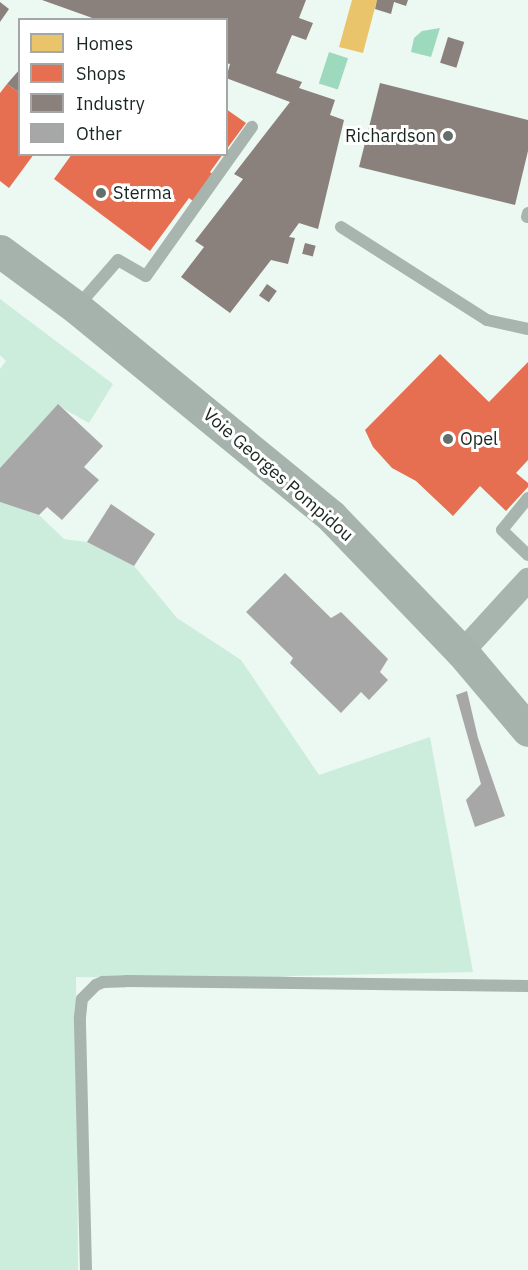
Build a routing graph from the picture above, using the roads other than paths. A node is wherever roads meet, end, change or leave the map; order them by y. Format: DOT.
graph roads {
  1 [pos="252,127"];
  2 [pos="341,227"];
  3 [pos="0,251"];
  4 [pos="77,308"];
  5 [pos="528,329"];
  6 [pos="528,498"];
  7 [pos="528,555"];
  8 [pos="528,580"];
  9 [pos="462,652"];
  10 [pos="528,729"];
  11 [pos="528,986"];
  12 [pos="86,1270"];
  1 -- 4 [label="lane"];
  2 -- 5 [label="lane"];
  3 -- 4 [label="main road, Voie Georges Pompidou"];
  4 -- 9 [label="main road, Voie Georges Pompidou"];
  6 -- 7 [label="lane"];
  8 -- 9 [label="street"];
  9 -- 10 [label="main road, Voie Georges Pompidou"];
  11 -- 12 [label="lane"];
}
